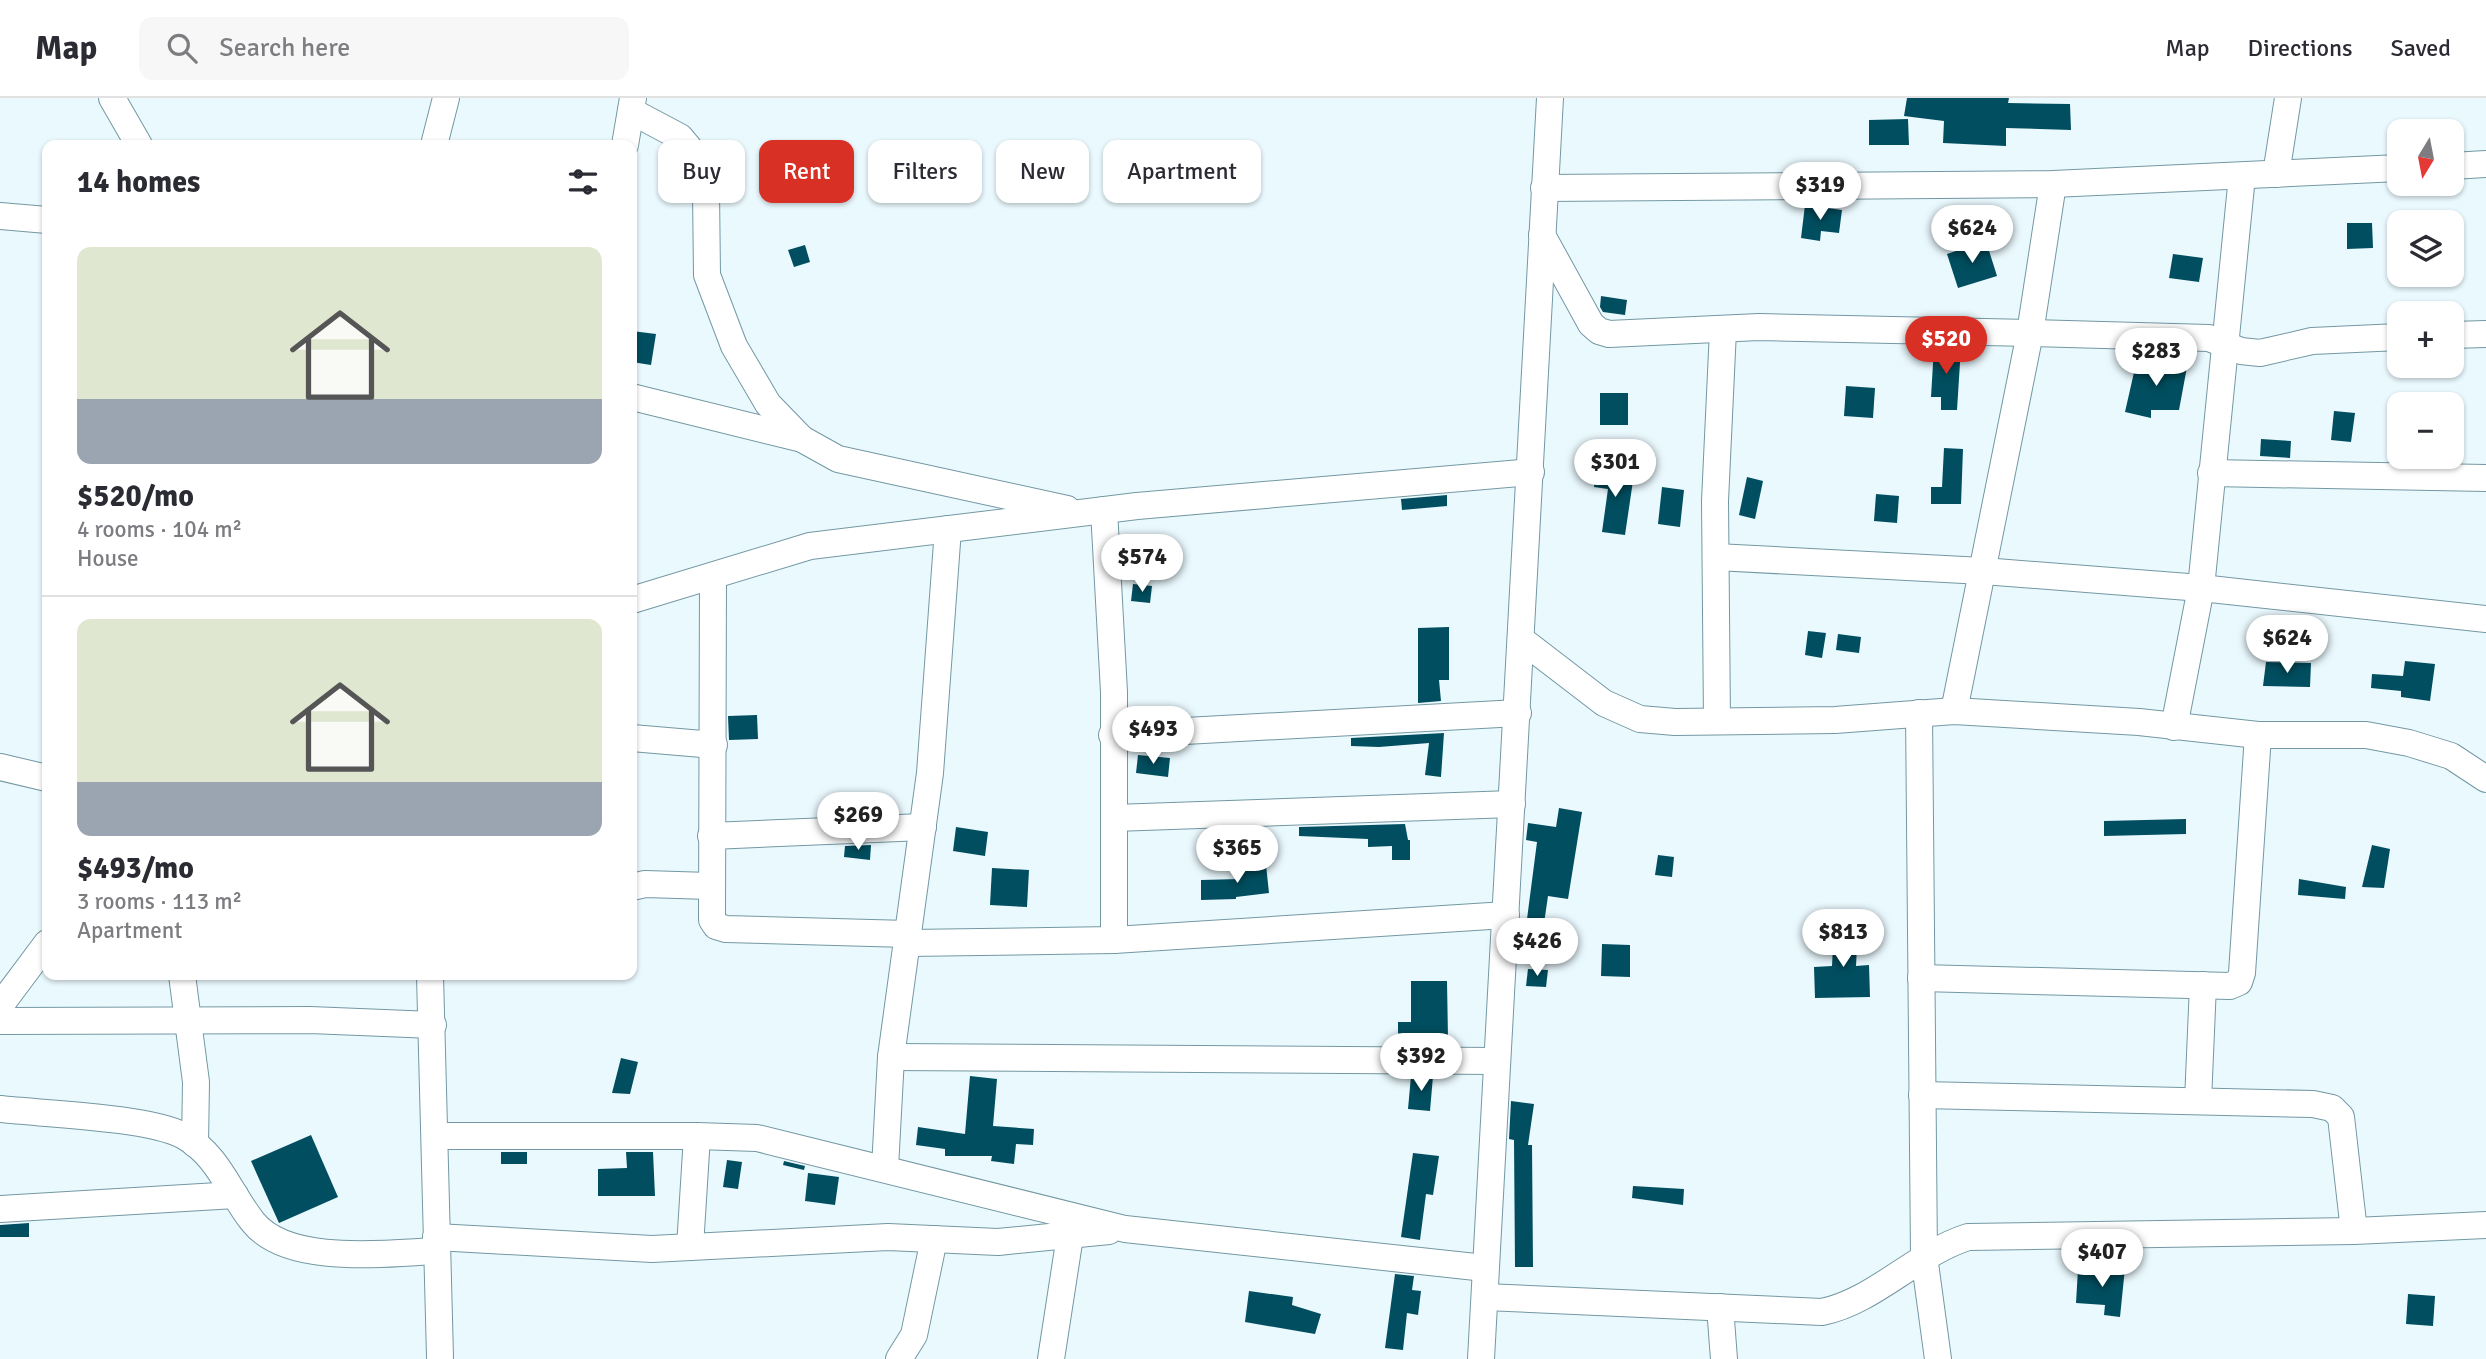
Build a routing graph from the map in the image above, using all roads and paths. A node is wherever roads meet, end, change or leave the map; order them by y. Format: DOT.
graph roads {
  1 [pos="112,98"];
  2 [pos="446,98"];
  3 [pos="1550,98"];
  4 [pos="2288,98"];
  5 [pos="632,105"];
  6 [pos="136,140"];
  7 [pos="435,140"];
  8 [pos="626,140"];
  9 [pos="2486,164"];
  10 [pos="2464,165"];
  11 [pos="2387,169"];
  12 [pos="2276,174"];
  13 [pos="2242,176"];
  14 [pos="2053,184"];
  15 [pos="1544,188"];
  16 [pos="0,216"];
  17 [pos="42,220"];
  18 [pos="1542,234"];
  19 [pos="1723,330"];
  20 [pos="2030,332"];
  21 [pos="2486,334"];
  22 [pos="2464,335"];
  23 [pos="2387,338"];
  24 [pos="2223,343"];
  25 [pos="637,398"];
  26 [pos="802,439"];
  27 [pos="1531,471"];
  28 [pos="2211,473"];
  29 [pos="2486,478"];
  30 [pos="1093,511"];
  31 [pos="948,529"];
  32 [pos="1716,557"];
  33 [pos="1983,570"];
  34 [pos="713,577"];
  35 [pos="2201,588"];
  36 [pos="637,599"];
  37 [pos="2486,619"];
  38 [pos="1522,640"];
  39 [pos="1954,711"];
  40 [pos="1518,713"];
  41 [pos="1919,713"];
  42 [pos="1717,721"];
  43 [pos="2174,727"];
  44 [pos="1112,735"];
  45 [pos="2258,735"];
  46 [pos="637,738"];
  47 [pos="713,745"];
  48 [pos="0,768"];
  49 [pos="42,777"];
  50 [pos="2486,779"];
  51 [pos="1512,804"];
  52 [pos="1114,818"];
  53 [pos="923,827"];
  54 [pos="711,836"];
  55 [pos="637,886"];
  56 [pos="710,886"];
  57 [pos="1506,915"];
  58 [pos="907,939"];
  59 [pos="1114,940"];
  60 [pos="42,950"];
  61 [pos="1921,978"];
  62 [pos="184,980"];
  63 [pos="429,980"];
  64 [pos="2203,985"];
  65 [pos="0,1006"];
  66 [pos="0,1021"];
  67 [pos="188,1022"];
  68 [pos="433,1025"];
  69 [pos="891,1058"];
  70 [pos="1496,1061"];
  71 [pos="1922,1095"];
  72 [pos="2199,1101"];
  73 [pos="0,1110"];
  74 [pos="435,1136"];
  75 [pos="697,1136"];
  76 [pos="195,1144"];
  77 [pos="885,1168"];
  78 [pos="236,1195"];
  79 [pos="0,1209"];
  80 [pos="2486,1225"];
  81 [pos="1125,1228"];
  82 [pos="2354,1231"];
  83 [pos="1070,1236"];
  84 [pos="934,1239"];
  85 [pos="437,1244"];
  86 [pos="690,1247"];
  87 [pos="1924,1256"];
  88 [pos="1485,1268"];
  89 [pos="1485,1297"];
  90 [pos="1720,1307"];
  91 [pos="436,1359"];
  92 [pos="899,1359"];
  93 [pos="1051,1359"];
  94 [pos="1480,1359"];
  95 [pos="1724,1359"];
  96 [pos="1938,1359"];
  1 -- 6 [label="street"];
  2 -- 7 [label="street"];
  3 -- 15 [label="street"];
  4 -- 12 [label="street"];
  5 -- 8 [label="street"];
  5 -- 26 [label="street"];
  9 -- 10 [label="street"];
  11 -- 12 [label="street"];
  12 -- 13 [label="street"];
  13 -- 14 [label="street"];
  13 -- 24 [label="street"];
  14 -- 15 [label="street"];
  14 -- 20 [label="street"];
  15 -- 18 [label="street"];
  16 -- 17 [label="street"];
  18 -- 19 [label="street"];
  18 -- 27 [label="street"];
  19 -- 20 [label="street"];
  19 -- 32 [label="street"];
  20 -- 24 [label="street"];
  20 -- 33 [label="street"];
  21 -- 22 [label="street"];
  23 -- 24 [label="street"];
  24 -- 28 [label="street"];
  25 -- 26 [label="street"];
  26 -- 30 [label="street"];
  27 -- 30 [label="street"];
  27 -- 38 [label="street"];
  28 -- 29 [label="street"];
  28 -- 35 [label="street"];
  30 -- 31 [label="street"];
  30 -- 44 [label="street"];
  31 -- 34 [label="street"];
  31 -- 53 [label="street"];
  32 -- 33 [label="street"];
  32 -- 42 [label="street"];
  33 -- 35 [label="street"];
  33 -- 39 [label="street"];
  34 -- 36 [label="street"];
  34 -- 47 [label="street"];
  35 -- 37 [label="street"];
  35 -- 43 [label="street"];
  38 -- 40 [label="street"];
  38 -- 42 [label="street"];
  39 -- 41 [label="street"];
  39 -- 43 [label="street"];
  40 -- 44 [label="street"];
  40 -- 51 [label="street"];
  41 -- 42 [label="street"];
  41 -- 61 [label="street"];
  43 -- 45 [label="street"];
  44 -- 52 [label="street"];
  45 -- 50 [label="street"];
  45 -- 64 [label="street"];
  46 -- 47 [label="street"];
  47 -- 54 [label="street"];
  48 -- 49 [label="street"];
  51 -- 52 [label="street"];
  51 -- 57 [label="street"];
  52 -- 59 [label="street"];
  53 -- 54 [label="street"];
  53 -- 58 [label="street"];
  54 -- 56 [label="street"];
  55 -- 56 [label="street"];
  56 -- 58 [label="street"];
  57 -- 59 [label="street"];
  57 -- 70 [label="street"];
  58 -- 59 [label="street"];
  58 -- 69 [label="street"];
  60 -- 65 [label="street"];
  61 -- 64 [label="street"];
  61 -- 71 [label="street"];
  62 -- 67 [label="street"];
  63 -- 68 [label="street"];
  64 -- 72 [label="street"];
  66 -- 67 [label="street"];
  67 -- 68 [label="street"];
  67 -- 76 [label="street"];
  68 -- 74 [label="street"];
  69 -- 70 [label="street"];
  69 -- 77 [label="street"];
  70 -- 88 [label="street"];
  71 -- 72 [label="street"];
  71 -- 87 [label="street"];
  72 -- 82 [label="street"];
  73 -- 76 [label="street"];
  74 -- 75 [label="street"];
  74 -- 85 [label="street"];
  75 -- 77 [label="street"];
  75 -- 86 [label="street"];
  76 -- 78 [label="street"];
  77 -- 81 [label="street"];
  78 -- 79 [label="street"];
  78 -- 85 [label="street"];
  80 -- 82 [label="street"];
  81 -- 83 [label="street"];
  81 -- 88 [label="street"];
  82 -- 87 [label="street"];
  83 -- 84 [label="street"];
  83 -- 93 [label="street"];
  84 -- 86 [label="street"];
  84 -- 92 [label="street"];
  85 -- 86 [label="street"];
  85 -- 91 [label="street"];
  87 -- 90 [label="street"];
  87 -- 96 [label="street"];
  88 -- 89 [label="street"];
  89 -- 90 [label="street"];
  89 -- 94 [label="street"];
  90 -- 95 [label="street"];
}
